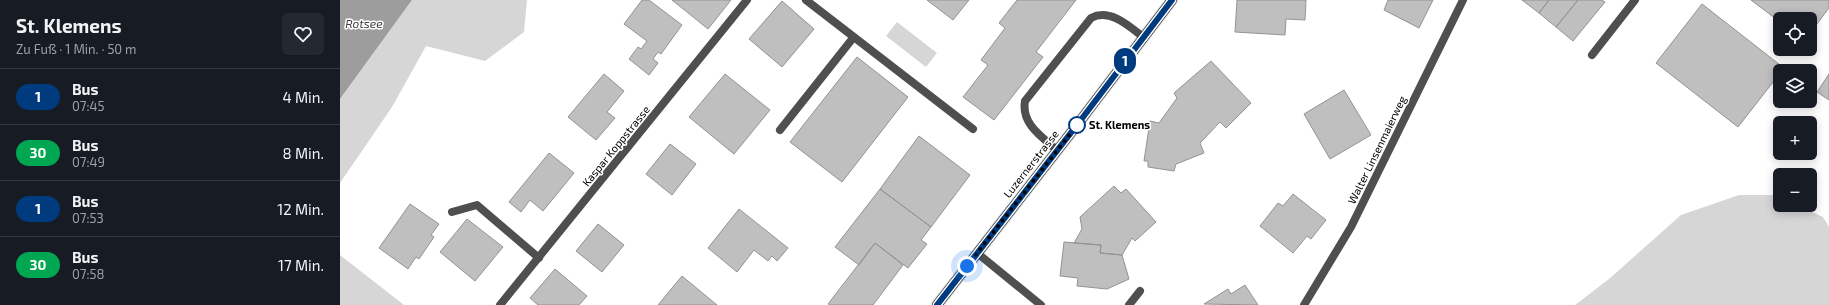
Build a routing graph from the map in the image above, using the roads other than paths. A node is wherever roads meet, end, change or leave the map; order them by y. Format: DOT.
graph roads {
  1 [pos="747,0"];
  2 [pos="806,0"];
  3 [pos="1172,0"];
  4 [pos="1463,0"];
  5 [pos="1635,0"];
  6 [pos="1143,37"];
  7 [pos="853,38"];
  8 [pos="1592,55"];
  9 [pos="973,129"];
  10 [pos="780,130"];
  11 [pos="1058,150"];
  12 [pos="452,212"];
  13 [pos="977,253"];
  14 [pos="539,258"];
  15 [pos="1140,291"];
  16 [pos="500,305"];
  17 [pos="937,305"];
  18 [pos="1040,305"];
  19 [pos="1129,305"];
  20 [pos="1304,305"];
  1 -- 14 [label="street, Kaspar Koppstrasse"];
  2 -- 7 [label="street"];
  3 -- 6 [label="main road, Luzernerstrasse"];
  4 -- 20 [label="street, Walter Linsenmaierweg"];
  5 -- 8 [label="street"];
  6 -- 11 [label="main road, Luzernerstrasse"];
  6 -- 11 [label="street"];
  7 -- 9 [label="street"];
  7 -- 10 [label="street"];
  11 -- 13 [label="main road, Luzernerstrasse"];
  12 -- 14 [label="street"];
  13 -- 17 [label="main road, Luzernerstrasse"];
  13 -- 18 [label="street"];
  14 -- 16 [label="street, Kaspar Koppstrasse"];
  15 -- 19 [label="street"];
}
